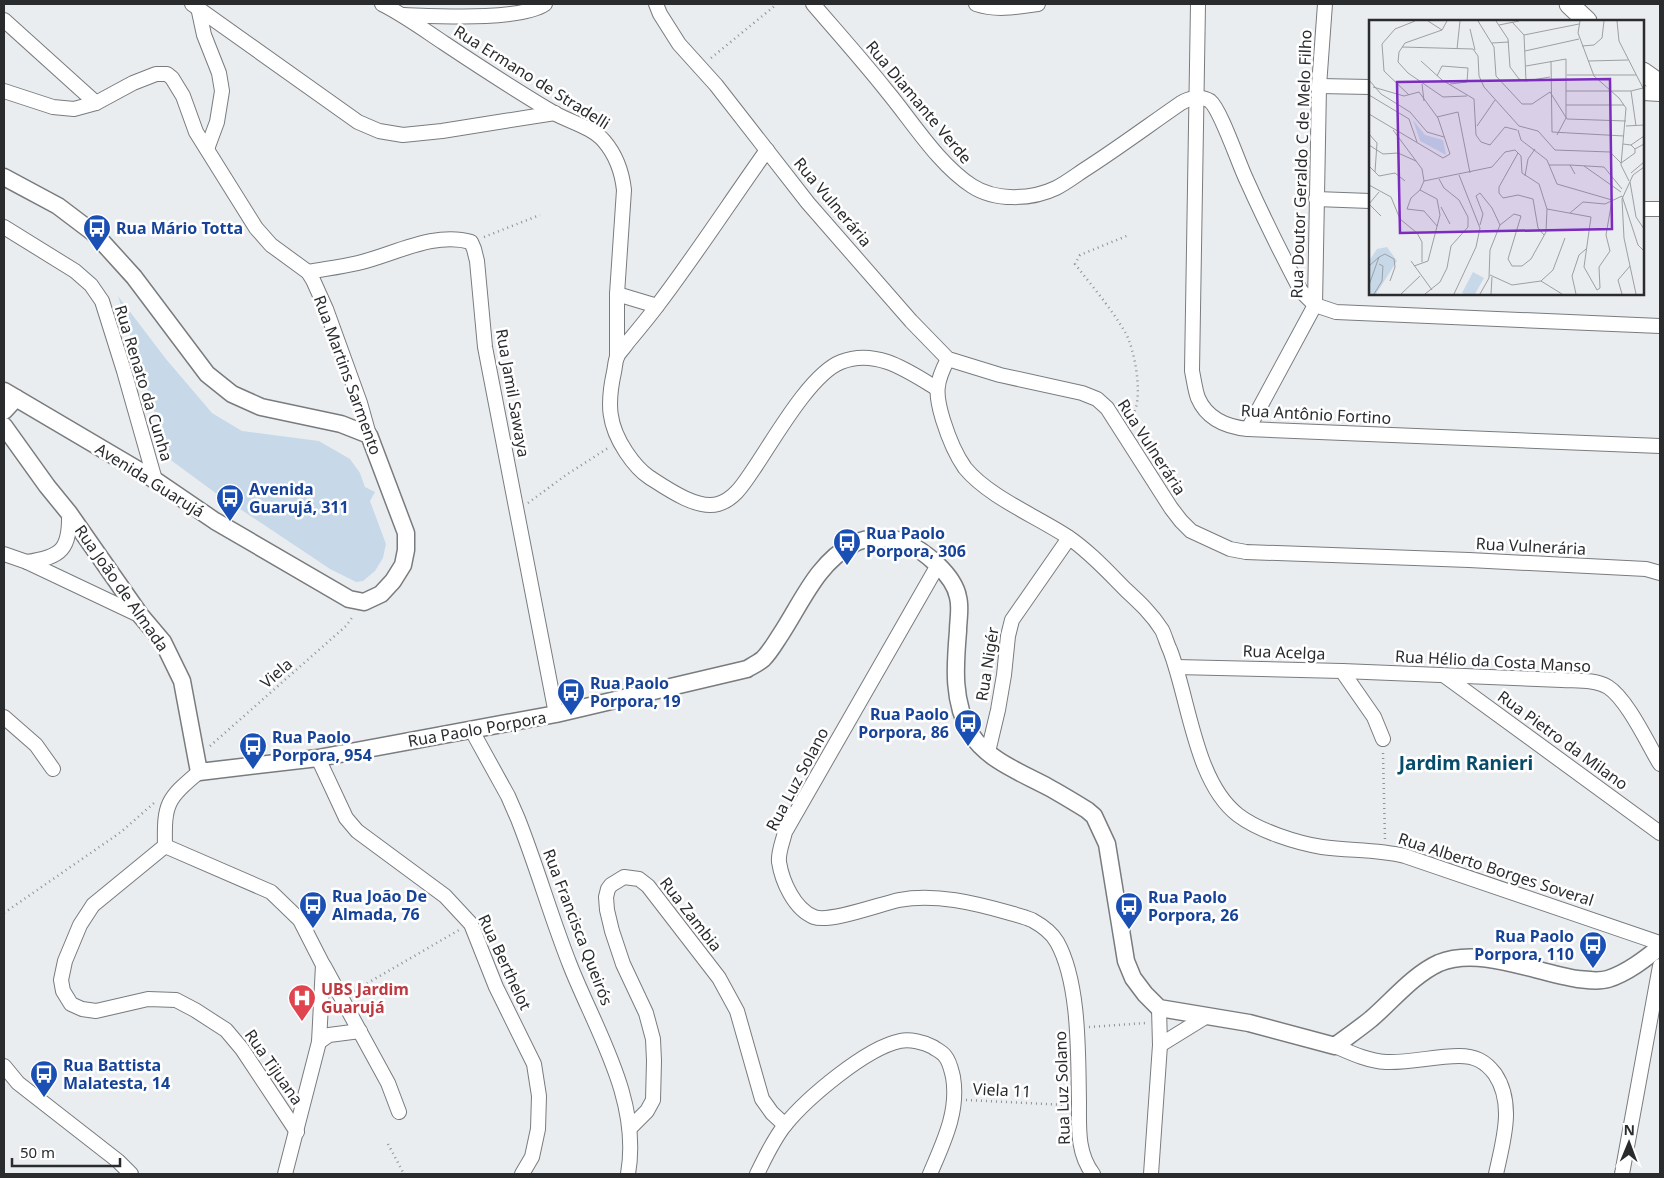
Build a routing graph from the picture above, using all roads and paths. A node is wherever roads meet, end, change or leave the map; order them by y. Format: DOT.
graph roads {
  1 [pos="382,4"];
  2 [pos="545,4"];
  3 [pos="656,4"];
  4 [pos="777,4"];
  5 [pos="812,4"];
  6 [pos="976,4"];
  7 [pos="1038,4"];
  8 [pos="1198,4"];
  9 [pos="1325,4"];
  10 [pos="1569,4"];
  11 [pos="195,6"];
  12 [pos="1012,6"];
  13 [pos="404,16"];
  14 [pos="4,20"];
  15 [pos="1586,20"];
  16 [pos="700,67"];
  17 [pos="1644,73"];
  18 [pos="1660,84"];
  19 [pos="1319,86"];
  20 [pos="1369,87"];
  21 [pos="4,90"];
  22 [pos="1644,93"];
  23 [pos="1660,94"];
  24 [pos="1197,98"];
  25 [pos="96,103"];
  26 [pos="555,113"];
  27 [pos="207,149"];
  28 [pos="767,150"];
  29 [pos="4,177"];
  30 [pos="1316,199"];
  31 [pos="1369,201"];
  32 [pos="1644,209"];
  33 [pos="1660,209"];
  34 [pos="540,214"];
  35 [pos="4,227"];
  36 [pos="1129,235"];
  37 [pos="471,242"];
  38 [pos="308,272"];
  39 [pos="617,294"];
  40 [pos="1315,304"];
  41 [pos="657,306"];
  42 [pos="1660,326"];
  43 [pos="617,357"];
  44 [pos="948,359"];
  45 [pos="936,388"];
  46 [pos="10,394"];
  47 [pos="4,411"];
  48 [pos="1119,425"];
  49 [pos="4,426"];
  50 [pos="1248,429"];
  51 [pos="369,435"];
  52 [pos="619,441"];
  53 [pos="1660,446"];
  54 [pos="155,480"];
  55 [pos="516,511"];
  56 [pos="69,513"];
  57 [pos="1069,538"];
  58 [pos="4,554"];
  59 [pos="27,562"];
  60 [pos="938,565"];
  61 [pos="1660,573"];
  62 [pos="356,601"];
  63 [pos="141,616"];
  64 [pos="1176,667"];
  65 [pos="1342,672"];
  66 [pos="1445,676"];
  67 [pos="556,714"];
  68 [pos="4,718"];
  69 [pos="471,729"];
  70 [pos="1383,739"];
  71 [pos="988,752"];
  72 [pos="318,758"];
  73 [pos="199,764"];
  74 [pos="1660,764"];
  75 [pos="53,770"];
  76 [pos="155,802"];
  77 [pos="1660,833"];
  78 [pos="165,846"];
  79 [pos="1385,851"];
  80 [pos="4,912"];
  81 [pos="470,924"];
  82 [pos="1660,943"];
  83 [pos="1660,947"];
  84 [pos="323,966"];
  85 [pos="1660,966"];
  86 [pos="342,998"];
  87 [pos="1159,1015"];
  88 [pos="1207,1016"];
  89 [pos="1077,1028"];
  90 [pos="360,1031"];
  91 [pos="319,1042"];
  92 [pos="1160,1045"];
  93 [pos="1344,1045"];
  94 [pos="4,1066"];
  95 [pos="955,1099"];
  96 [pos="1079,1106"];
  97 [pos="399,1112"];
  98 [pos="785,1125"];
  99 [pos="630,1128"];
  100 [pos="297,1132"];
  101 [pos="388,1144"];
  102 [pos="131,1174"];
  103 [pos="285,1174"];
  104 [pos="404,1174"];
  105 [pos="522,1174"];
  106 [pos="628,1174"];
  107 [pos="756,1174"];
  108 [pos="930,1174"];
  109 [pos="1093,1174"];
  110 [pos="1152,1174"];
  111 [pos="1496,1174"];
  112 [pos="1622,1174"];
  1 -- 13 [label="street, Rua Ermano de Stradelli"];
  2 -- 13 [label="street"];
  3 -- 16 [label="street, Rua Vulnerária"];
  4 -- 16 [label="path"];
  5 -- 24 [label="street, Rua Diamante Verde"];
  6 -- 12 [label="street"];
  7 -- 12 [label="street"];
  8 -- 24 [label="street, Rua Antônio Fortino"];
  9 -- 19 [label="street, Rua Doutor Geraldo C de Melo Filho"];
  10 -- 15 [label="main road"];
  11 -- 26 [label="street"];
  11 -- 27 [label="street"];
  13 -- 26 [label="street, Rua Ermano de Stradelli"];
  14 -- 25 [label="street"];
  16 -- 28 [label="street, Rua Vulnerária"];
  17 -- 18 [label="main road"];
  19 -- 20 [label="street"];
  19 -- 30 [label="street, Rua Doutor Geraldo C de Melo Filho"];
  21 -- 25 [label="street, Rua Martins Sarmento"];
  22 -- 23 [label="street"];
  24 -- 40 [label="street"];
  24 -- 50 [label="street, Rua Antônio Fortino"];
  25 -- 27 [label="street, Rua Martins Sarmento"];
  26 -- 39 [label="street, Rua Ermano de Stradelli"];
  27 -- 38 [label="street, Rua Martins Sarmento"];
  28 -- 41 [label="street"];
  28 -- 44 [label="street, Rua Vulnerária"];
  29 -- 51 [label="street"];
  30 -- 31 [label="street"];
  30 -- 40 [label="street, Rua Doutor Geraldo C de Melo Filho"];
  32 -- 33 [label="street"];
  34 -- 37 [label="path"];
  35 -- 54 [label="street, Rua Renato da Cunha"];
  36 -- 48 [label="path"];
  37 -- 38 [label="street"];
  37 -- 55 [label="street, Rua Jamil Sawaya"];
  38 -- 51 [label="street, Rua Martins Sarmento"];
  39 -- 41 [label="street"];
  39 -- 43 [label="street, Rua Ermano de Stradelli"];
  40 -- 42 [label="street"];
  40 -- 50 [label="street, Rua Doutor Geraldo C de Melo Filho"];
  41 -- 43 [label="street"];
  43 -- 52 [label="street, Rua Ermano de Stradelli"];
  44 -- 45 [label="street"];
  44 -- 48 [label="street, Rua Vulnerária"];
  45 -- 52 [label="street, Rua Ermano de Stradelli"];
  45 -- 57 [label="street, Rua Alberto Borges Soveral"];
  46 -- 47 [label="street"];
  46 -- 54 [label="street, Avenida Guarujá"];
  48 -- 61 [label="street, Rua Vulnerária"];
  49 -- 56 [label="street, Rua João de Almada"];
  50 -- 53 [label="street, Rua Antônio Fortino"];
  51 -- 62 [label="street, Rua Martins Sarmento"];
  52 -- 55 [label="path"];
  54 -- 62 [label="street, Avenida Guarujá"];
  55 -- 67 [label="street, Rua Jamil Sawaya"];
  56 -- 59 [label="street"];
  56 -- 63 [label="street, Rua João de Almada"];
  57 -- 64 [label="street, Rua Alberto Borges Soveral"];
  57 -- 71 [label="street, Rua Nigér"];
  58 -- 59 [label="street"];
  59 -- 63 [label="street"];
  60 -- 67 [label="street, Rua Paolo Porpora"];
  60 -- 71 [label="street, Rua Paolo Porpora"];
  60 -- 89 [label="street, Rua Luz Solano"];
  62 -- 73 [label="path, Viela"];
  63 -- 73 [label="street, Rua João de Almada"];
  64 -- 65 [label="street, Rua Acelga"];
  64 -- 79 [label="street, Rua Alberto Borges Soveral"];
  65 -- 66 [label="street, Rua Hélio da Costa Manso"];
  65 -- 70 [label="street, Rua Acelga"];
  66 -- 74 [label="street, Rua Hélio da Costa Manso"];
  66 -- 77 [label="street, Rua Pietro da Milano"];
  67 -- 69 [label="street, Rua Paolo Porpora"];
  68 -- 75 [label="street"];
  69 -- 72 [label="street, Rua Paolo Porpora"];
  69 -- 99 [label="street, Rua Francisca Queirós"];
  70 -- 79 [label="path"];
  71 -- 87 [label="street, Rua Paolo Porpora"];
  72 -- 73 [label="street, Rua Paolo Porpora"];
  72 -- 81 [label="street, Rua Berthelot"];
  73 -- 78 [label="street"];
  76 -- 80 [label="path"];
  78 -- 84 [label="street"];
  78 -- 100 [label="street, Rua Tijuana"];
  79 -- 82 [label="street, Rua Alberto Borges Soveral"];
  81 -- 86 [label="path"];
  81 -- 105 [label="street, Rua Berthelot"];
  83 -- 93 [label="street"];
  84 -- 86 [label="street"];
  84 -- 91 [label="street"];
  85 -- 112 [label="street"];
  86 -- 90 [label="street"];
  87 -- 88 [label="street"];
  87 -- 89 [label="path"];
  87 -- 92 [label="street"];
  88 -- 92 [label="street"];
  88 -- 93 [label="street"];
  89 -- 96 [label="street, Rua Luz Solano"];
  90 -- 91 [label="street"];
  90 -- 97 [label="street"];
  91 -- 100 [label="street"];
  92 -- 110 [label="street"];
  93 -- 111 [label="street"];
  94 -- 102 [label="street"];
  95 -- 96 [label="path, Viela 11"];
  95 -- 98 [label="street"];
  95 -- 108 [label="street"];
  96 -- 109 [label="street, Rua Luz Solano"];
  98 -- 99 [label="street, Rua Zambia"];
  98 -- 107 [label="street"];
  99 -- 106 [label="street, Rua Francisca Queirós"];
  100 -- 103 [label="street"];
  101 -- 104 [label="path"];
}
